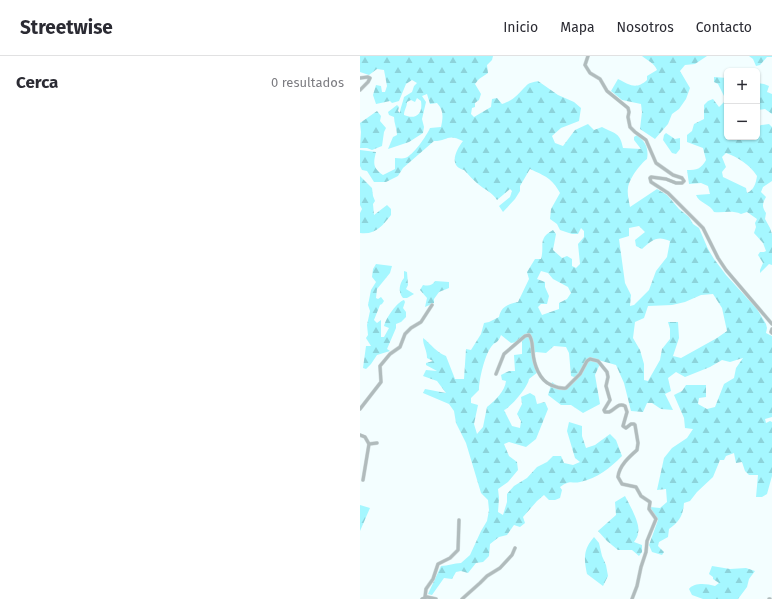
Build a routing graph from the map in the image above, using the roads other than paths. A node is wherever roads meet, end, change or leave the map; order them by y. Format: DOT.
graph roads {
  1 [pos="588,56"];
  2 [pos="360,78"];
  3 [pos="360,90"];
  4 [pos="432,305"];
  5 [pos="772,324"];
  6 [pos="772,329"];
  7 [pos="772,333"];
  8 [pos="496,374"];
  9 [pos="360,409"];
  10 [pos="360,435"];
  11 [pos="377,443"];
  12 [pos="369,444"];
  13 [pos="363,480"];
  14 [pos="459,520"];
  15 [pos="515,548"];
  16 [pos="423,598"];
  17 [pos="436,599"];
  18 [pos="462,599"];
  19 [pos="632,599"];
  1 -- 5 [label="street"];
  2 -- 3 [label="street"];
  4 -- 9 [label="street"];
  6 -- 7 [label="street"];
  8 -- 19 [label="street"];
  10 -- 12 [label="street"];
  11 -- 12 [label="street"];
  12 -- 13 [label="street"];
  14 -- 16 [label="street"];
  15 -- 18 [label="street"];
  16 -- 17 [label="street"];
}
